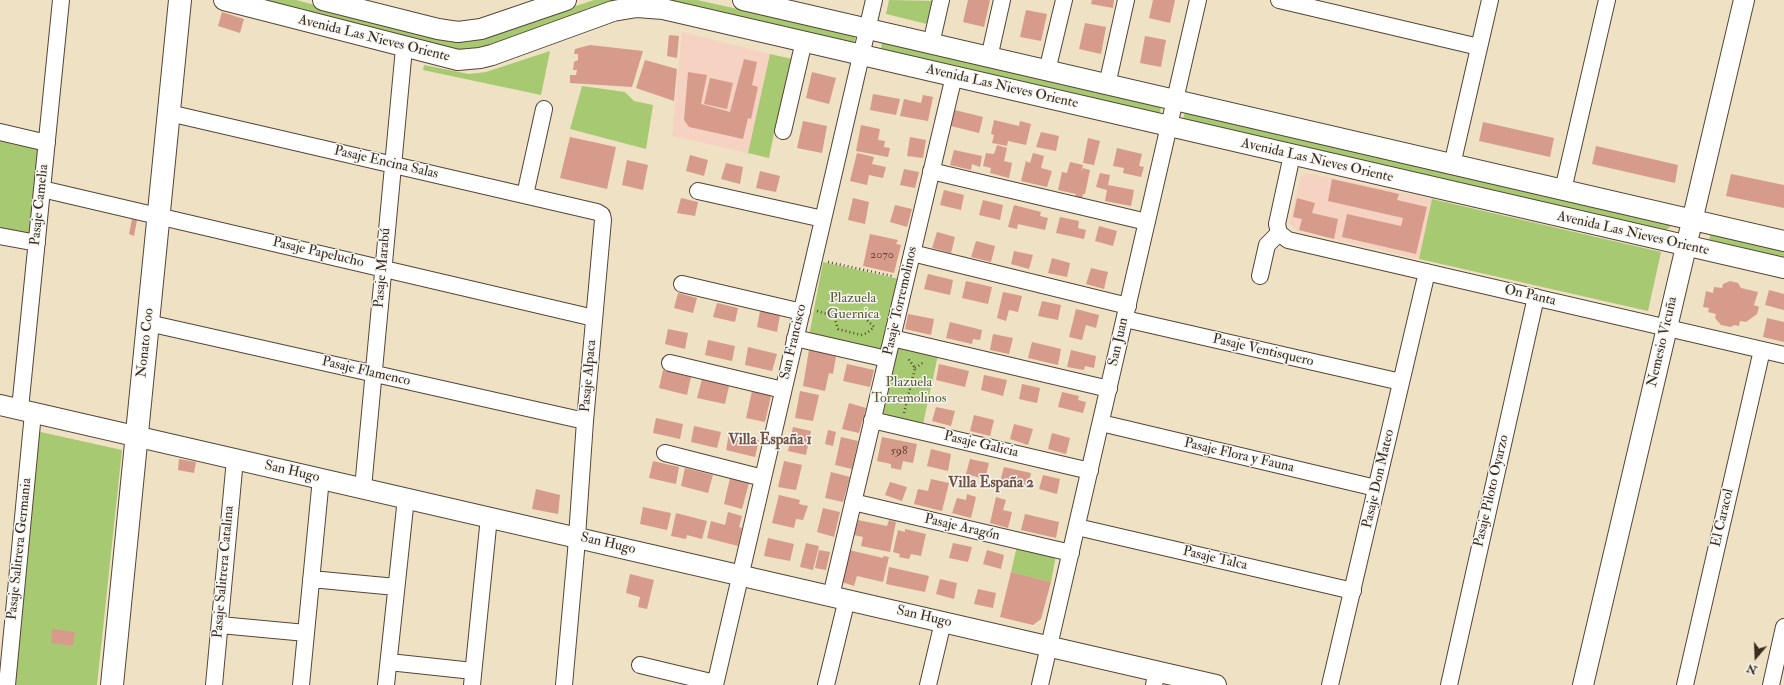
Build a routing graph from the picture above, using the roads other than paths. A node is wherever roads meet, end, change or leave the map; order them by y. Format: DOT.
graph roads {
  1 [pos="61,0"];
  2 [pos="180,0"];
  3 [pos="224,0"];
  4 [pos="323,0"];
  5 [pos="566,0"];
  6 [pos="744,0"];
  7 [pos="874,0"];
  8 [pos="941,0"];
  9 [pos="1002,0"];
  10 [pos="1064,0"];
  11 [pos="1126,0"];
  12 [pos="1198,0"];
  13 [pos="1279,0"];
  14 [pos="1490,0"];
  15 [pos="1607,0"];
  16 [pos="1744,0"];
  17 [pos="867,29"];
  18 [pos="804,41"];
  19 [pos="931,44"];
  20 [pos="1479,47"];
  21 [pos="404,48"];
  22 [pos="862,54"];
  23 [pos="989,58"];
  24 [pos="1047,71"];
  25 [pos="954,76"];
  26 [pos="1108,85"];
  27 [pos="1175,101"];
  28 [pos="544,109"];
  29 [pos="169,113"];
  30 [pos="1169,126"];
  31 [pos="783,131"];
  32 [pos="0,132"];
  33 [pos="47,142"];
  34 [pos="1292,155"];
  35 [pos="1452,164"];
  36 [pos="393,165"];
  37 [pos="931,171"];
  38 [pos="42,189"];
  39 [pos="1563,190"];
  40 [pos="698,191"];
  41 [pos="525,195"];
  42 [pos="602,215"];
  43 [pos="159,216"];
  44 [pos="823,219"];
  45 [pos="1692,219"];
  46 [pos="1147,222"];
  47 [pos="1279,233"];
  48 [pos="0,236"];
  49 [pos="1784,241"];
  50 [pos="36,243"];
  51 [pos="1685,246"];
  52 [pos="912,253"];
  53 [pos="383,268"];
  54 [pos="1784,268"];
  55 [pos="1427,272"];
  56 [pos="1260,276"];
  57 [pos="682,284"];
  58 [pos="1536,297"];
  59 [pos="802,312"];
  60 [pos="1126,313"];
  61 [pos="594,318"];
  62 [pos="148,323"];
  63 [pos="1666,328"];
  64 [pos="796,338"];
  65 [pos="892,338"];
  66 [pos="1762,350"];
  67 [pos="1784,355"];
  68 [pos="887,359"];
  69 [pos="670,363"];
  70 [pos="374,373"];
  71 [pos="1401,382"];
  72 [pos="1109,389"];
  73 [pos="783,390"];
  74 [pos="0,405"];
  75 [pos="26,411"];
  76 [pos="872,420"];
  77 [pos="585,421"];
  78 [pos="1101,423"];
  79 [pos="136,437"];
  80 [pos="665,453"];
  81 [pos="235,459"];
  82 [pos="1090,470"];
  83 [pos="321,478"];
  84 [pos="763,478"];
  85 [pos="363,488"];
  86 [pos="1376,488"];
  87 [pos="406,498"];
  88 [pos="853,502"];
  89 [pos="489,517"];
  90 [pos="1077,527"];
  91 [pos="577,537"];
  92 [pos="1071,553"];
  93 [pos="741,574"];
  94 [pos="311,579"];
  95 [pos="396,587"];
  96 [pos="1353,591"];
  97 [pos="839,597"];
  98 [pos="943,622"];
  99 [pos="220,625"];
  100 [pos="1784,627"];
  101 [pos="306,633"];
  102 [pos="6,634"];
  103 [pos="1049,646"];
  104 [pos="388,662"];
  105 [pos="640,665"];
  106 [pos="473,678"];
  107 [pos="1156,678"];
  108 [pos="715,684"];
  109 [pos="7,685"];
  110 [pos="112,685"];
  111 [pos="214,685"];
  112 [pos="301,685"];
  113 [pos="386,685"];
  114 [pos="564,685"];
  115 [pos="826,685"];
  116 [pos="928,685"];
  117 [pos="1040,685"];
  118 [pos="1216,685"];
  119 [pos="1330,685"];
  120 [pos="1449,685"];
  121 [pos="1583,685"];
  122 [pos="1685,685"];
  123 [pos="1771,685"];
  1 -- 33 [label="street, Pasaje Camelia"];
  2 -- 29 [label="main road, Nonato Coo"];
  3 -- 21 [label="street, Avenida Las Nieves Oriente"];
  4 -- 5 [label="street, Avenida Las Nieves Oriente"];
  6 -- 17 [label="street, Avenida Las Nieves Oriente"];
  7 -- 17 [label="street, San Francisco"];
  8 -- 19 [label="street"];
  9 -- 23 [label="street"];
  10 -- 24 [label="street"];
  11 -- 26 [label="street"];
  12 -- 27 [label="street, San Juan"];
  13 -- 20 [label="street"];
  14 -- 20 [label="street"];
  15 -- 39 [label="street"];
  16 -- 45 [label="street, Nemesio Vicuña"];
  17 -- 19 [label="street, Avenida Las Nieves Oriente"];
  17 -- 22 [label="street, San Francisco"];
  18 -- 21 [label="street, Avenida Las Nieves Oriente"];
  18 -- 22 [label="street, Avenida Las Nieves Oriente"];
  18 -- 31 [label="street"];
  19 -- 23 [label="street, Avenida Las Nieves Oriente"];
  20 -- 35 [label="street"];
  21 -- 36 [label="street, Pasaje Marabú"];
  22 -- 25 [label="street, Avenida Las Nieves Oriente"];
  22 -- 44 [label="street, San Francisco"];
  23 -- 24 [label="street, Avenida Las Nieves Oriente"];
  24 -- 26 [label="street, Avenida Las Nieves Oriente"];
  25 -- 30 [label="street, Avenida Las Nieves Oriente"];
  25 -- 37 [label="street, Pasaje Torremolinos"];
  26 -- 27 [label="street, Avenida Las Nieves Oriente"];
  27 -- 30 [label="street, San Juan"];
  27 -- 35 [label="street, Avenida Las Nieves Oriente"];
  28 -- 41 [label="street"];
  29 -- 36 [label="street, Pasaje Encina Salas"];
  29 -- 43 [label="main road, Nonato Coo"];
  30 -- 34 [label="street, Avenida Las Nieves Oriente"];
  30 -- 46 [label="street, San Juan"];
  32 -- 33 [label="street"];
  33 -- 38 [label="street, Pasaje Camelia"];
  34 -- 47 [label="street"];
  34 -- 51 [label="street, Avenida Las Nieves Oriente"];
  35 -- 39 [label="street, Avenida Las Nieves Oriente"];
  36 -- 41 [label="street, Pasaje Encina Salas"];
  36 -- 53 [label="street, Pasaje Marabú"];
  37 -- 46 [label="street"];
  37 -- 52 [label="street, Pasaje Torremolinos"];
  38 -- 43 [label="street, Pasaje Papelucho"];
  38 -- 50 [label="street, Pasaje Camelia"];
  39 -- 45 [label="street, Avenida Las Nieves Oriente"];
  40 -- 44 [label="street"];
  41 -- 42 [label="street, Pasaje Encina Salas"];
  42 -- 61 [label="street, Pasaje Alpaca"];
  43 -- 53 [label="street, Pasaje Papelucho"];
  43 -- 62 [label="main road, Nonato Coo"];
  44 -- 59 [label="street, San Francisco"];
  45 -- 49 [label="street, Avenida Las Nieves Oriente"];
  45 -- 51 [label="street, Nemesio Vicuña"];
  46 -- 60 [label="street, San Juan"];
  47 -- 55 [label="street, On Panta"];
  47 -- 56 [label="street"];
  48 -- 50 [label="street"];
  50 -- 75 [label="street, Pasaje Camelia"];
  51 -- 54 [label="street, Avenida Las Nieves Oriente"];
  51 -- 63 [label="street, Nemesio Vicuña"];
  52 -- 60 [label="street, Pasaje Ventisquero"];
  52 -- 65 [label="street, Pasaje Torremolinos"];
  53 -- 61 [label="street, Pasaje Papelucho"];
  53 -- 70 [label="street, Pasaje Marabú"];
  55 -- 58 [label="street, On Panta"];
  55 -- 71 [label="street, Pasaje Don Mateo"];
  57 -- 59 [label="street"];
  58 -- 63 [label="street, On Panta"];
  58 -- 120 [label="street, Pasaje Piloto Oyarzo"];
  59 -- 64 [label="street, San Francisco"];
  60 -- 71 [label="street, Pasaje Ventisquero"];
  60 -- 72 [label="street, San Juan"];
  61 -- 77 [label="street, Pasaje Alpaca"];
  62 -- 70 [label="street, Pasaje Flamenco"];
  62 -- 79 [label="main road, Nonato Coo"];
  63 -- 66 [label="street, On Panta"];
  63 -- 121 [label="street, Nemesio Vicuña"];
  64 -- 68 [label="street"];
  64 -- 73 [label="street, San Francisco"];
  65 -- 68 [label="street, Pasaje Torremolinos"];
  65 -- 72 [label="street"];
  66 -- 67 [label="street, On Panta"];
  66 -- 122 [label="street, El Caracol"];
  68 -- 76 [label="street, Pasaje Torremolinos"];
  69 -- 73 [label="street"];
  70 -- 77 [label="street, Pasaje Flamenco"];
  70 -- 85 [label="street, Pasaje Marabú"];
  71 -- 86 [label="street, Pasaje Don Mateo"];
  72 -- 78 [label="street, San Juan"];
  73 -- 84 [label="street, San Francisco"];
  74 -- 75 [label="street, San Hugo"];
  75 -- 79 [label="street, San Hugo"];
  75 -- 102 [label="street, Pasaje Salitrera Germania"];
  76 -- 82 [label="street, Pasaje Galicia"];
  76 -- 88 [label="street, Pasaje Torremolinos"];
  77 -- 91 [label="street, Pasaje Alpaca"];
  78 -- 82 [label="street, San Juan"];
  78 -- 86 [label="street, Pasaje Flora y Fauna"];
  79 -- 81 [label="street, San Hugo"];
  79 -- 110 [label="main road, Nonato Coo"];
  80 -- 84 [label="street"];
  81 -- 83 [label="street, San Hugo"];
  81 -- 99 [label="street, Pasaje Salitrera Catalina"];
  82 -- 90 [label="street, San Juan"];
  83 -- 85 [label="street, San Hugo"];
  83 -- 94 [label="street"];
  84 -- 93 [label="street, San Francisco"];
  85 -- 87 [label="street, San Hugo"];
  86 -- 96 [label="street, Pasaje Don Mateo"];
  87 -- 89 [label="street, San Hugo"];
  87 -- 95 [label="street"];
  88 -- 92 [label="street, Pasaje Aragón"];
  88 -- 97 [label="street, Pasaje Torremolinos"];
  89 -- 91 [label="street, San Hugo"];
  89 -- 106 [label="street"];
  90 -- 92 [label="street, San Juan"];
  90 -- 96 [label="street, Pasaje Talca"];
  91 -- 93 [label="street, San Hugo"];
  91 -- 114 [label="street, Pasaje Alpaca"];
  92 -- 103 [label="street, San Juan"];
  93 -- 97 [label="street, San Hugo"];
  93 -- 108 [label="street, San Francisco"];
  94 -- 95 [label="street"];
  94 -- 101 [label="street"];
  95 -- 104 [label="street"];
  96 -- 119 [label="street, Pasaje Don Mateo"];
  97 -- 98 [label="street, San Hugo"];
  97 -- 115 [label="street, Pasaje Torremolinos"];
  98 -- 103 [label="street, San Hugo"];
  98 -- 116 [label="street"];
  99 -- 101 [label="street"];
  99 -- 111 [label="street, Pasaje Salitrera Catalina"];
  100 -- 123 [label="street"];
  101 -- 112 [label="street"];
  102 -- 109 [label="street, Pasaje Salitrera Germania"];
  103 -- 107 [label="street, San Hugo"];
  103 -- 117 [label="street, San Juan"];
  104 -- 106 [label="street"];
  104 -- 113 [label="street"];
  105 -- 108 [label="street"];
  107 -- 118 [label="street, San Hugo"];
}
